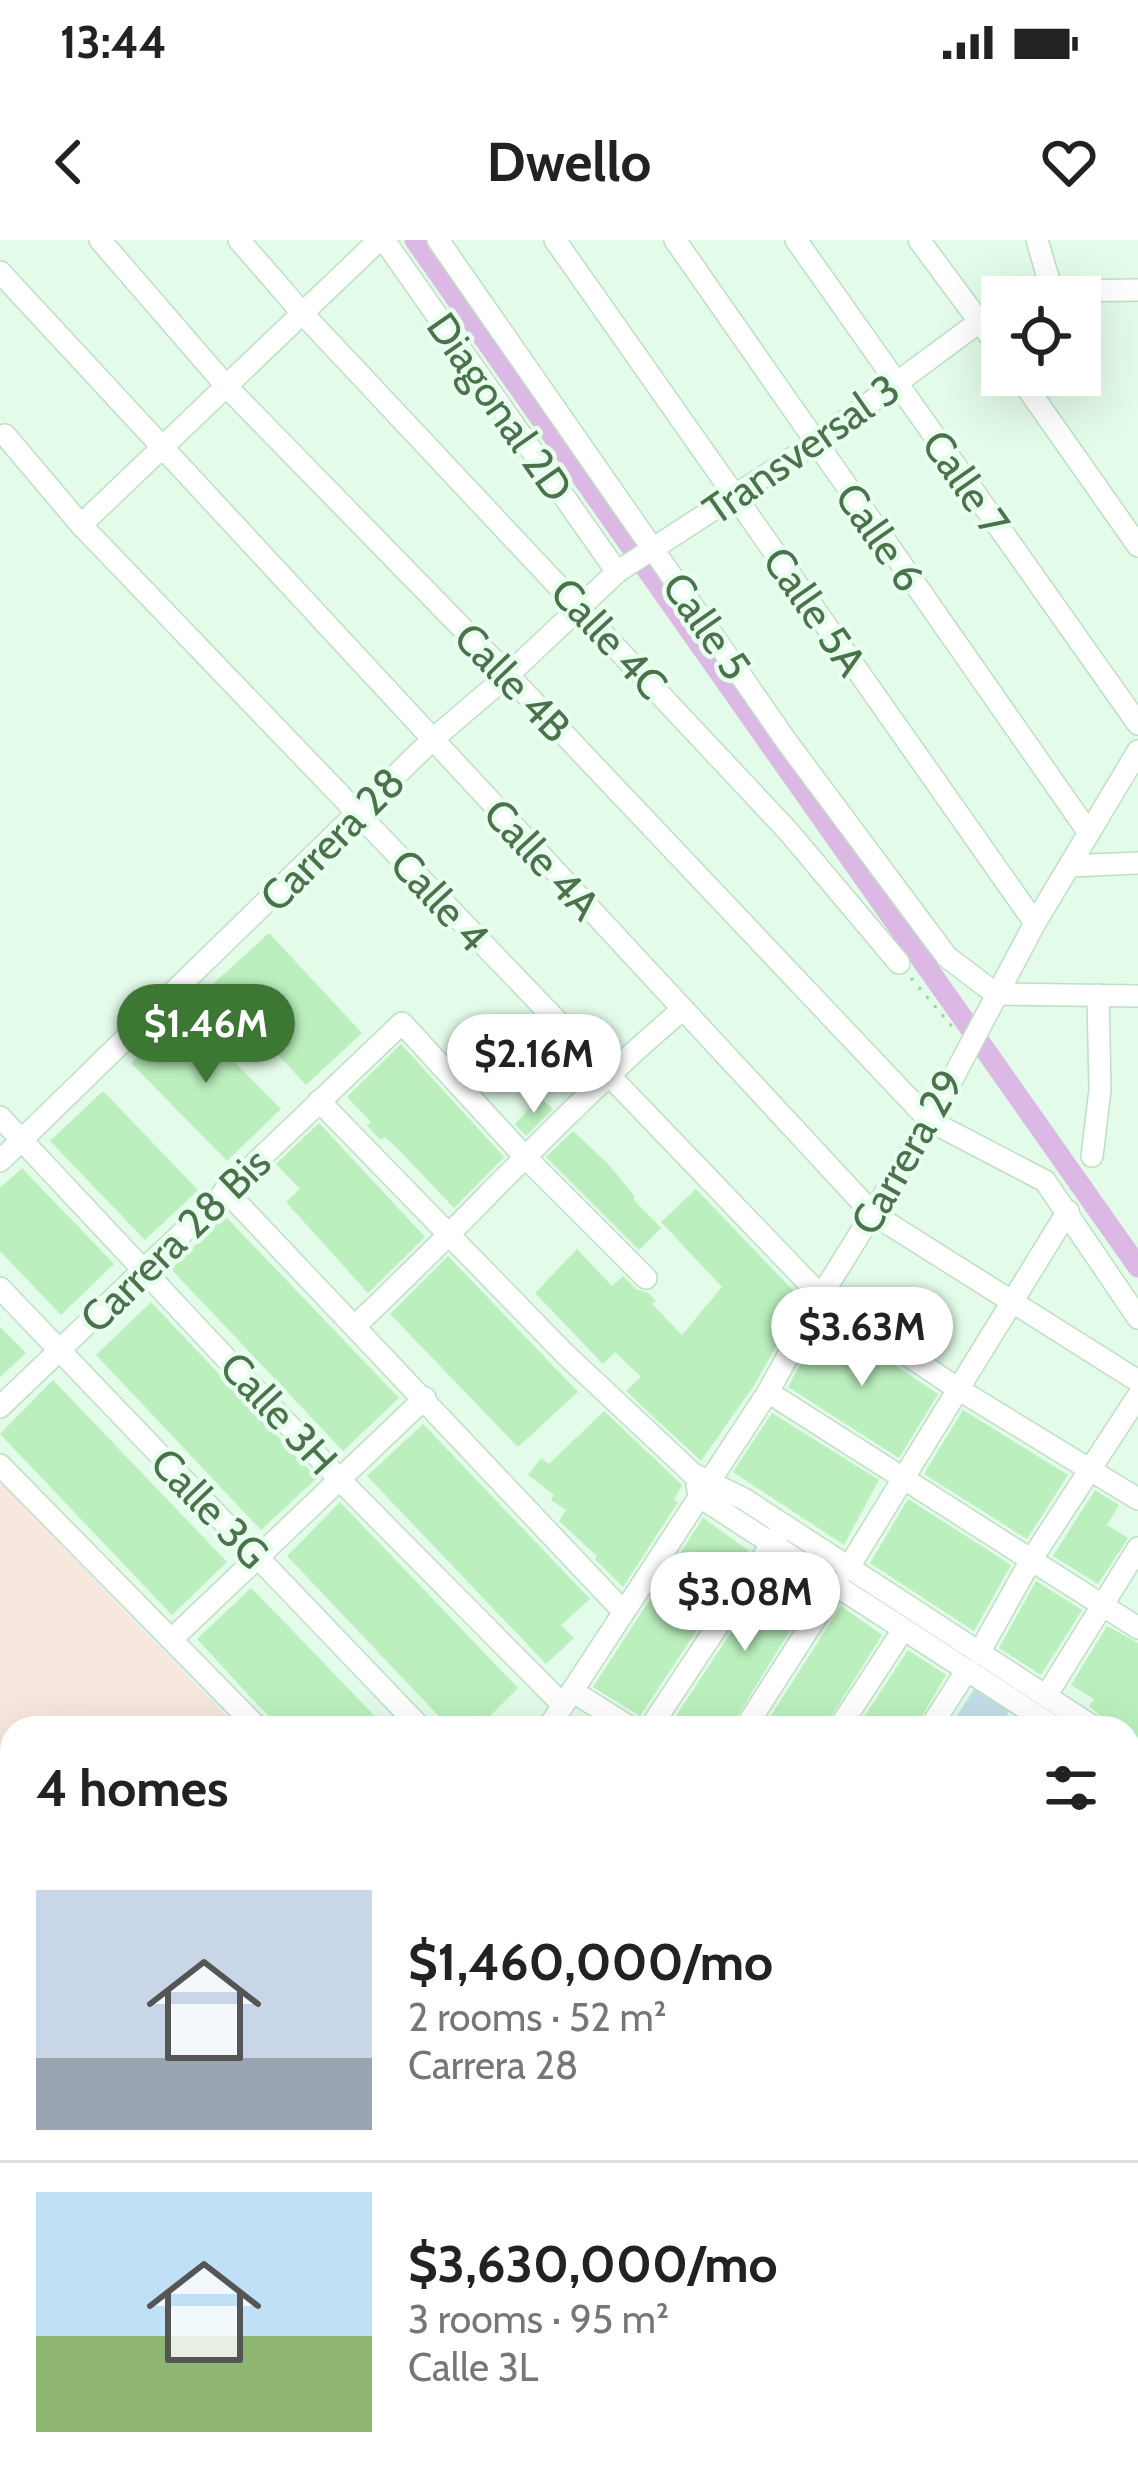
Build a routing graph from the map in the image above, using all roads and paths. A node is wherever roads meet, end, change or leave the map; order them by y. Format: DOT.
graph roads {
  1 [pos="100,240"];
  2 [pos="239,240"];
  3 [pos="381,240"];
  4 [pos="437,240"];
  5 [pos="555,240"];
  6 [pos="675,240"];
  7 [pos="796,240"];
  8 [pos="920,240"];
  9 [pos="1037,240"];
  10 [pos="0,272"];
  11 [pos="1048,276"];
  12 [pos="1101,290"];
  13 [pos="1138,290"];
  14 [pos="304,315"];
  15 [pos="980,320"];
  16 [pos="896,385"];
  17 [pos="228,388"];
  18 [pos="1033,396"];
  19 [pos="5,435"];
  20 [pos="814,444"];
  21 [pos="160,448"];
  22 [pos="734,496"];
  23 [pos="81,525"];
  24 [pos="1138,545"];
  25 [pos="637,561"];
  26 [pos="582,608"];
  27 [pos="508,675"];
  28 [pos="1138,724"];
  29 [pos="432,740"];
  30 [pos="1136,756"];
  31 [pos="360,814"];
  32 [pos="1089,833"];
  33 [pos="1138,863"];
  34 [pos="1069,866"];
  35 [pos="1035,923"];
  36 [pos="898,963"];
  37 [pos="996,994"];
  38 [pos="1098,995"];
  39 [pos="1138,996"];
  40 [pos="682,1010"];
  41 [pos="970,1042"];
  42 [pos="605,1076"];
  43 [pos="320,1101"];
  44 [pos="0,1117"];
  45 [pos="930,1121"];
  46 [pos="23,1139"];
  47 [pos="1092,1156"];
  48 [pos="524,1157"];
  49 [pos="0,1161"];
  50 [pos="225,1190"];
  51 [pos="1068,1211"];
  52 [pos="873,1214"];
  53 [pos="450,1237"];
  54 [pos="144,1269"];
  55 [pos="646,1278"];
  56 [pos="0,1288"];
  57 [pos="821,1296"];
  58 [pos="1014,1301"];
  59 [pos="1138,1318"];
  60 [pos="355,1326"];
  61 [pos="59,1351"];
  62 [pos="1138,1381"];
  63 [pos="958,1389"];
  64 [pos="768,1392"];
  65 [pos="1138,1396"];
  66 [pos="425,1398"];
  67 [pos="0,1407"];
  68 [pos="0,1465"];
  69 [pos="1090,1472"];
  70 [pos="902,1478"];
  71 [pos="340,1480"];
  72 [pos="700,1483"];
  73 [pos="1138,1498"];
  74 [pos="777,1536"];
  75 [pos="1138,1548"];
  76 [pos="257,1557"];
  77 [pos="1030,1560"];
  78 [pos="842,1578"];
  79 [pos="1102,1605"];
  80 [pos="622,1610"];
  81 [pos="1138,1628"];
  82 [pos="903,1630"];
  83 [pos="172,1639"];
  84 [pos="973,1661"];
  85 [pos="567,1698"];
  86 [pos="1031,1712"];
  87 [pos="246,1716"];
  88 [pos="409,1716"];
  89 [pos="556,1716"];
  90 [pos="605,1716"];
  91 [pos="658,1716"];
  92 [pos="753,1716"];
  93 [pos="847,1716"];
  94 [pos="938,1716"];
  1 -- 17 [label="street, Calle 4B"];
  2 -- 14 [label="street, Calle 4C"];
  3 -- 14 [label="street"];
  3 -- 25 [label="street, Diagonal 2D"];
  4 -- 25 [label="street, Calle 5"];
  5 -- 22 [label="street, Calle 5A"];
  6 -- 20 [label="street, Calle 6"];
  7 -- 16 [label="street, Calle 7"];
  8 -- 15 [label="street"];
  9 -- 11 [label="street"];
  10 -- 21 [label="street, Calle 4A"];
  12 -- 13 [label="street"];
  14 -- 17 [label="street"];
  14 -- 26 [label="street, Calle 4C"];
  15 -- 16 [label="street, Transversal 3"];
  16 -- 20 [label="street, Transversal 3"];
  16 -- 28 [label="street, Calle 7"];
  17 -- 21 [label="street"];
  17 -- 27 [label="street, Calle 4B"];
  18 -- 24 [label="street"];
  19 -- 23 [label="street, Calle 4"];
  20 -- 22 [label="street, Transversal 3"];
  20 -- 32 [label="street, Calle 6"];
  21 -- 23 [label="street"];
  21 -- 29 [label="street, Calle 4A"];
  22 -- 25 [label="street, Transversal 3"];
  22 -- 35 [label="street, Calle 5A"];
  23 -- 31 [label="street, Calle 4"];
  25 -- 26 [label="street, Carrera 28"];
  25 -- 37 [label="street, Calle 5"];
  26 -- 27 [label="street, Carrera 28"];
  26 -- 36 [label="street, Calle 4C"];
  27 -- 29 [label="street, Carrera 28"];
  27 -- 45 [label="street, Calle 4B"];
  29 -- 31 [label="street, Carrera 28"];
  29 -- 40 [label="street, Calle 4A"];
  30 -- 32 [label="street, Carrera 29"];
  31 -- 42 [label="street, Calle 4"];
  31 -- 46 [label="street, Carrera 28"];
  32 -- 34 [label="street, Carrera 29"];
  33 -- 34 [label="street"];
  34 -- 35 [label="street, Carrera 29"];
  35 -- 37 [label="street, Carrera 29"];
  36 -- 41 [label="path"];
  37 -- 38 [label="street"];
  37 -- 41 [label="street, Carrera 29"];
  38 -- 39 [label="street"];
  38 -- 47 [label="street"];
  40 -- 42 [label="street"];
  40 -- 52 [label="street, Calle 4A"];
  41 -- 45 [label="street, Carrera 29"];
  42 -- 48 [label="street"];
  42 -- 57 [label="street, Calle 4"];
  43 -- 48 [label="street, Carrera 28 Bis"];
  43 -- 50 [label="street, Carrera 28 Bis"];
  43 -- 53 [label="street"];
  44 -- 46 [label="street, Calle 3H"];
  45 -- 51 [label="street"];
  45 -- 52 [label="street, Carrera 29"];
  46 -- 49 [label="street, Carrera 28"];
  46 -- 54 [label="street, Calle 3H"];
  48 -- 53 [label="street"];
  48 -- 55 [label="street"];
  50 -- 54 [label="street, Carrera 28 Bis"];
  50 -- 60 [label="street"];
  51 -- 58 [label="street"];
  51 -- 59 [label="street"];
  52 -- 57 [label="street, Carrera 29"];
  52 -- 58 [label="street, Calle 4A"];
  53 -- 60 [label="street"];
  53 -- 72 [label="street"];
  54 -- 61 [label="street, Carrera 28 Bis"];
  54 -- 71 [label="street, Calle 3H"];
  56 -- 61 [label="street, Calle 3G"];
  57 -- 63 [label="street, Calle 4"];
  57 -- 64 [label="street, Carrera 29"];
  58 -- 62 [label="street, Calle 4A"];
  58 -- 63 [label="street"];
  60 -- 66 [label="street"];
  61 -- 67 [label="street, Carrera 28 Bis"];
  61 -- 76 [label="street, Calle 3G"];
  63 -- 69 [label="street, Calle 4"];
  63 -- 70 [label="street"];
  64 -- 70 [label="street"];
  64 -- 72 [label="street, Carrera 29"];
  65 -- 69 [label="street"];
  66 -- 71 [label="street"];
  66 -- 80 [label="street"];
  68 -- 83 [label="street"];
  69 -- 73 [label="street, Calle 4"];
  69 -- 77 [label="street"];
  70 -- 77 [label="street"];
  70 -- 78 [label="street"];
  71 -- 76 [label="street"];
  71 -- 85 [label="street, Calle 3H"];
  72 -- 74 [label="street"];
  72 -- 80 [label="street, Carrera 29"];
  74 -- 78 [label="street"];
  74 -- 91 [label="street"];
  75 -- 79 [label="street"];
  76 -- 83 [label="street"];
  76 -- 88 [label="street, Calle 3G"];
  77 -- 79 [label="street"];
  77 -- 84 [label="street"];
  78 -- 82 [label="street"];
  78 -- 84 [label="street"];
  78 -- 92 [label="street"];
  79 -- 81 [label="street"];
  79 -- 86 [label="street"];
  80 -- 85 [label="street, Carrera 29"];
  82 -- 84 [label="street"];
  82 -- 93 [label="street"];
  83 -- 87 [label="street"];
  84 -- 86 [label="street"];
  84 -- 94 [label="street"];
  85 -- 89 [label="street, Carrera 29"];
  85 -- 90 [label="street, Calle 3H"];
}
